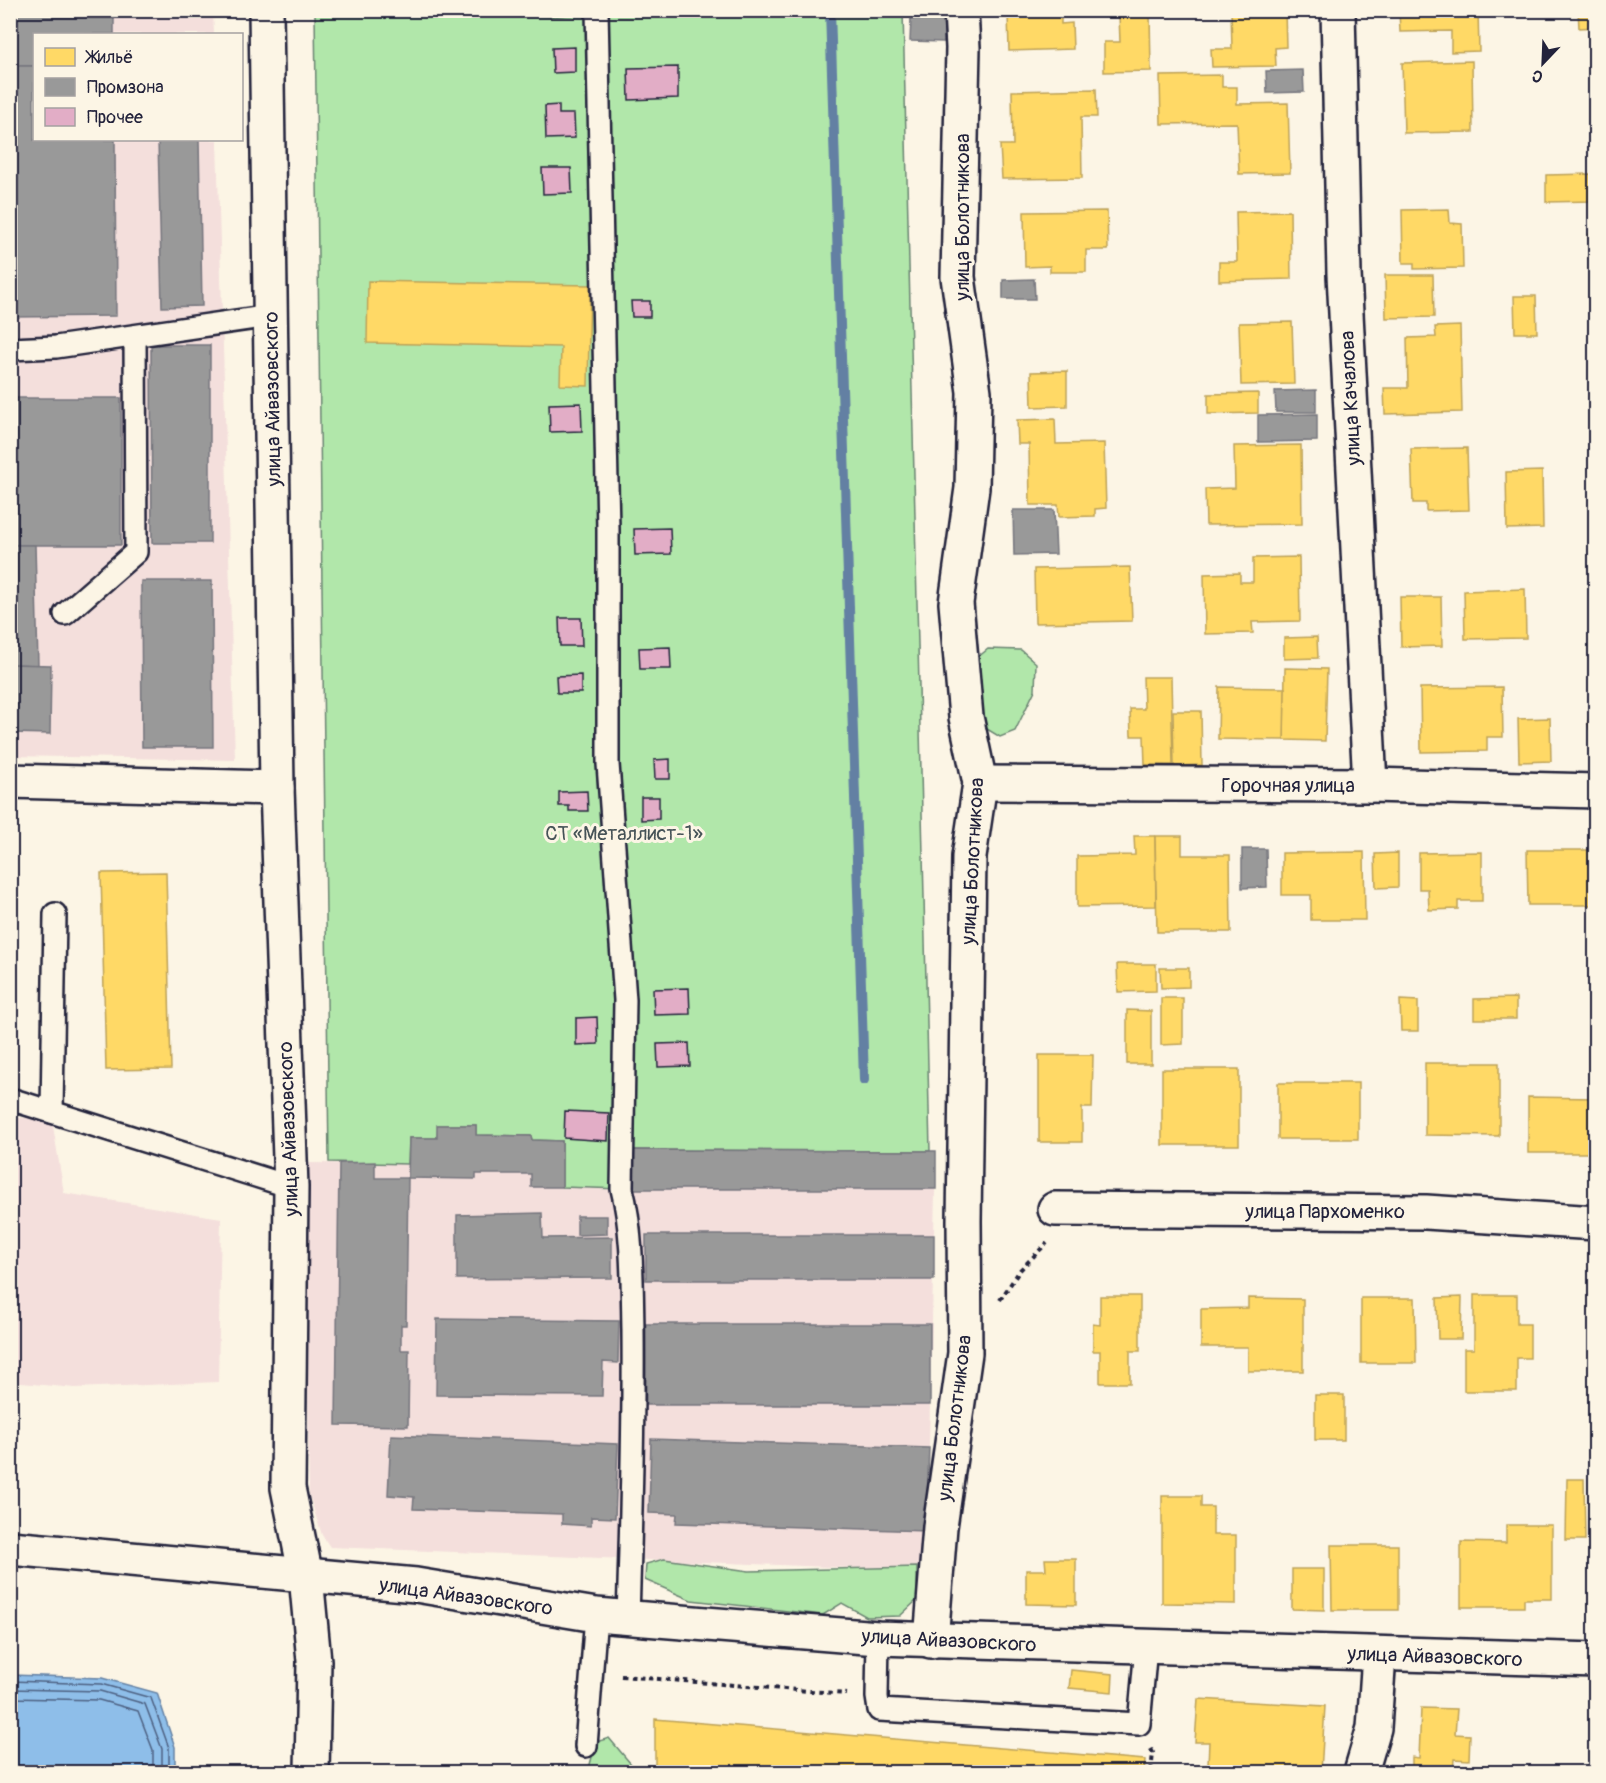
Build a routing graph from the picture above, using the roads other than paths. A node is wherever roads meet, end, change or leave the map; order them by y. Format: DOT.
graph roads {
  1 [pos="266,10"];
  2 [pos="597,10"];
  3 [pos="961,10"];
  4 [pos="1338,10"];
  5 [pos="270,316"];
  6 [pos="135,336"];
  7 [pos="10,349"];
  8 [pos="65,614"];
  9 [pos="10,781"];
  10 [pos="980,783"];
  11 [pos="1370,786"];
  12 [pos="277,788"];
  13 [pos="1596,791"];
  14 [pos="55,914"];
  15 [pos="10,1099"];
  16 [pos="52,1112"];
  17 [pos="291,1187"];
  18 [pos="1068,1209"];
  19 [pos="1596,1223"];
  20 [pos="10,1548"];
  21 [pos="306,1576"];
  22 [pos="596,1616"];
  23 [pos="628,1618"];
  24 [pos="878,1638"];
  25 [pos="931,1641"];
  26 [pos="1146,1647"];
  27 [pos="1379,1655"];
  28 [pos="1596,1660"];
  29 [pos="586,1746"];
  30 [pos="312,1773"];
  31 [pos="1361,1773"];
  1 -- 5 [label="street, улица Айвазовского"];
  2 -- 23 [label="lane"];
  3 -- 10 [label="street, улица Болотникова"];
  4 -- 11 [label="street, улица Качалова"];
  5 -- 6 [label="lane"];
  5 -- 12 [label="street, улица Айвазовского"];
  6 -- 7 [label="lane"];
  6 -- 8 [label="lane"];
  9 -- 12 [label="street"];
  10 -- 11 [label="street, Горочная улица"];
  10 -- 25 [label="street, улица Болотникова"];
  11 -- 13 [label="street, Горочная улица"];
  12 -- 17 [label="street, улица Айвазовского"];
  14 -- 16 [label="lane"];
  15 -- 16 [label="lane"];
  16 -- 17 [label="lane"];
  17 -- 21 [label="street, улица Айвазовского"];
  18 -- 19 [label="street, улица Пархоменко"];
  20 -- 21 [label="street, улица Айвазовского"];
  21 -- 22 [label="street, улица Айвазовского"];
  21 -- 30 [label="street"];
  22 -- 23 [label="street, улица Айвазовского"];
  22 -- 29 [label="lane"];
  23 -- 24 [label="street, улица Айвазовского"];
  24 -- 25 [label="street, улица Айвазовского"];
  24 -- 26 [label="lane"];
  25 -- 26 [label="street, улица Айвазовского"];
  26 -- 27 [label="street, улица Айвазовского"];
  27 -- 28 [label="street, улица Айвазовского"];
  27 -- 31 [label="street"];
}
